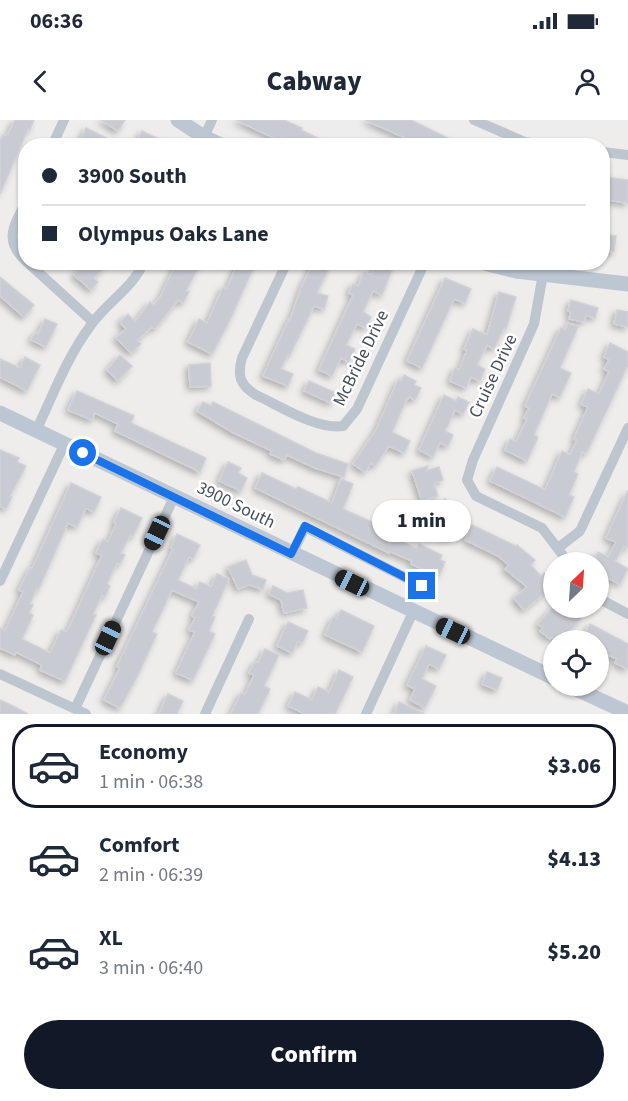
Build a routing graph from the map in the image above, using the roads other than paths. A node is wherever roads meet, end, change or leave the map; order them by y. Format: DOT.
graph roads {
  1 [pos="64,120"];
  2 [pos="178,120"];
  3 [pos="212,120"];
  4 [pos="474,120"];
  5 [pos="56,138"];
  6 [pos="199,138"];
  7 [pos="203,138"];
  8 [pos="516,138"];
  9 [pos="610,153"];
  10 [pos="628,155"];
  11 [pos="18,220"];
  12 [pos="18,253"];
  13 [pos="35,270"];
  14 [pos="140,270"];
  15 [pos="283,270"];
  16 [pos="421,270"];
  17 [pos="522,270"];
  18 [pos="543,274"];
  19 [pos="628,284"];
  20 [pos="93,322"];
  21 [pos="0,413"];
  22 [pos="628,428"];
  23 [pos="36,431"];
  24 [pos="64,445"];
  25 [pos="174,497"];
  26 [pos="558,548"];
  27 [pos="561,552"];
  28 [pos="291,554"];
  29 [pos="0,581"];
  30 [pos="422,586"];
  31 [pos="609,604"];
  32 [pos="413,612"];
  33 [pos="628,614"];
  34 [pos="249,619"];
  35 [pos="543,673"];
  36 [pos="0,674"];
  37 [pos="591,696"];
  38 [pos="75,709"];
  39 [pos="628,713"];
  40 [pos="86,714"];
  41 [pos="205,714"];
  42 [pos="366,714"];
  1 -- 5 [label="street"];
  2 -- 6 [label="main road"];
  3 -- 7 [label="street"];
  4 -- 8 [label="street"];
  9 -- 10 [label="street"];
  11 -- 12 [label="street"];
  13 -- 20 [label="street"];
  14 -- 20 [label="street"];
  15 -- 16 [label="street, McBride Drive"];
  17 -- 18 [label="main road"];
  18 -- 19 [label="main road"];
  18 -- 26 [label="street, Cruise Drive"];
  20 -- 23 [label="street"];
  21 -- 23 [label="main road, 3900 South"];
  22 -- 26 [label="street"];
  23 -- 24 [label="main road, 3900 South"];
  24 -- 25 [label="main road, 3900 South"];
  24 -- 29 [label="street"];
  25 -- 28 [label="main road, 3900 South"];
  25 -- 38 [label="street"];
  26 -- 27 [label="street"];
  28 -- 30 [label="street"];
  28 -- 32 [label="main road, 3900 South"];
  31 -- 33 [label="street"];
  32 -- 35 [label="main road, 3900 South"];
  32 -- 42 [label="street"];
  34 -- 41 [label="street"];
  36 -- 38 [label="street"];
  37 -- 39 [label="main road"];
  38 -- 40 [label="street"];
}
